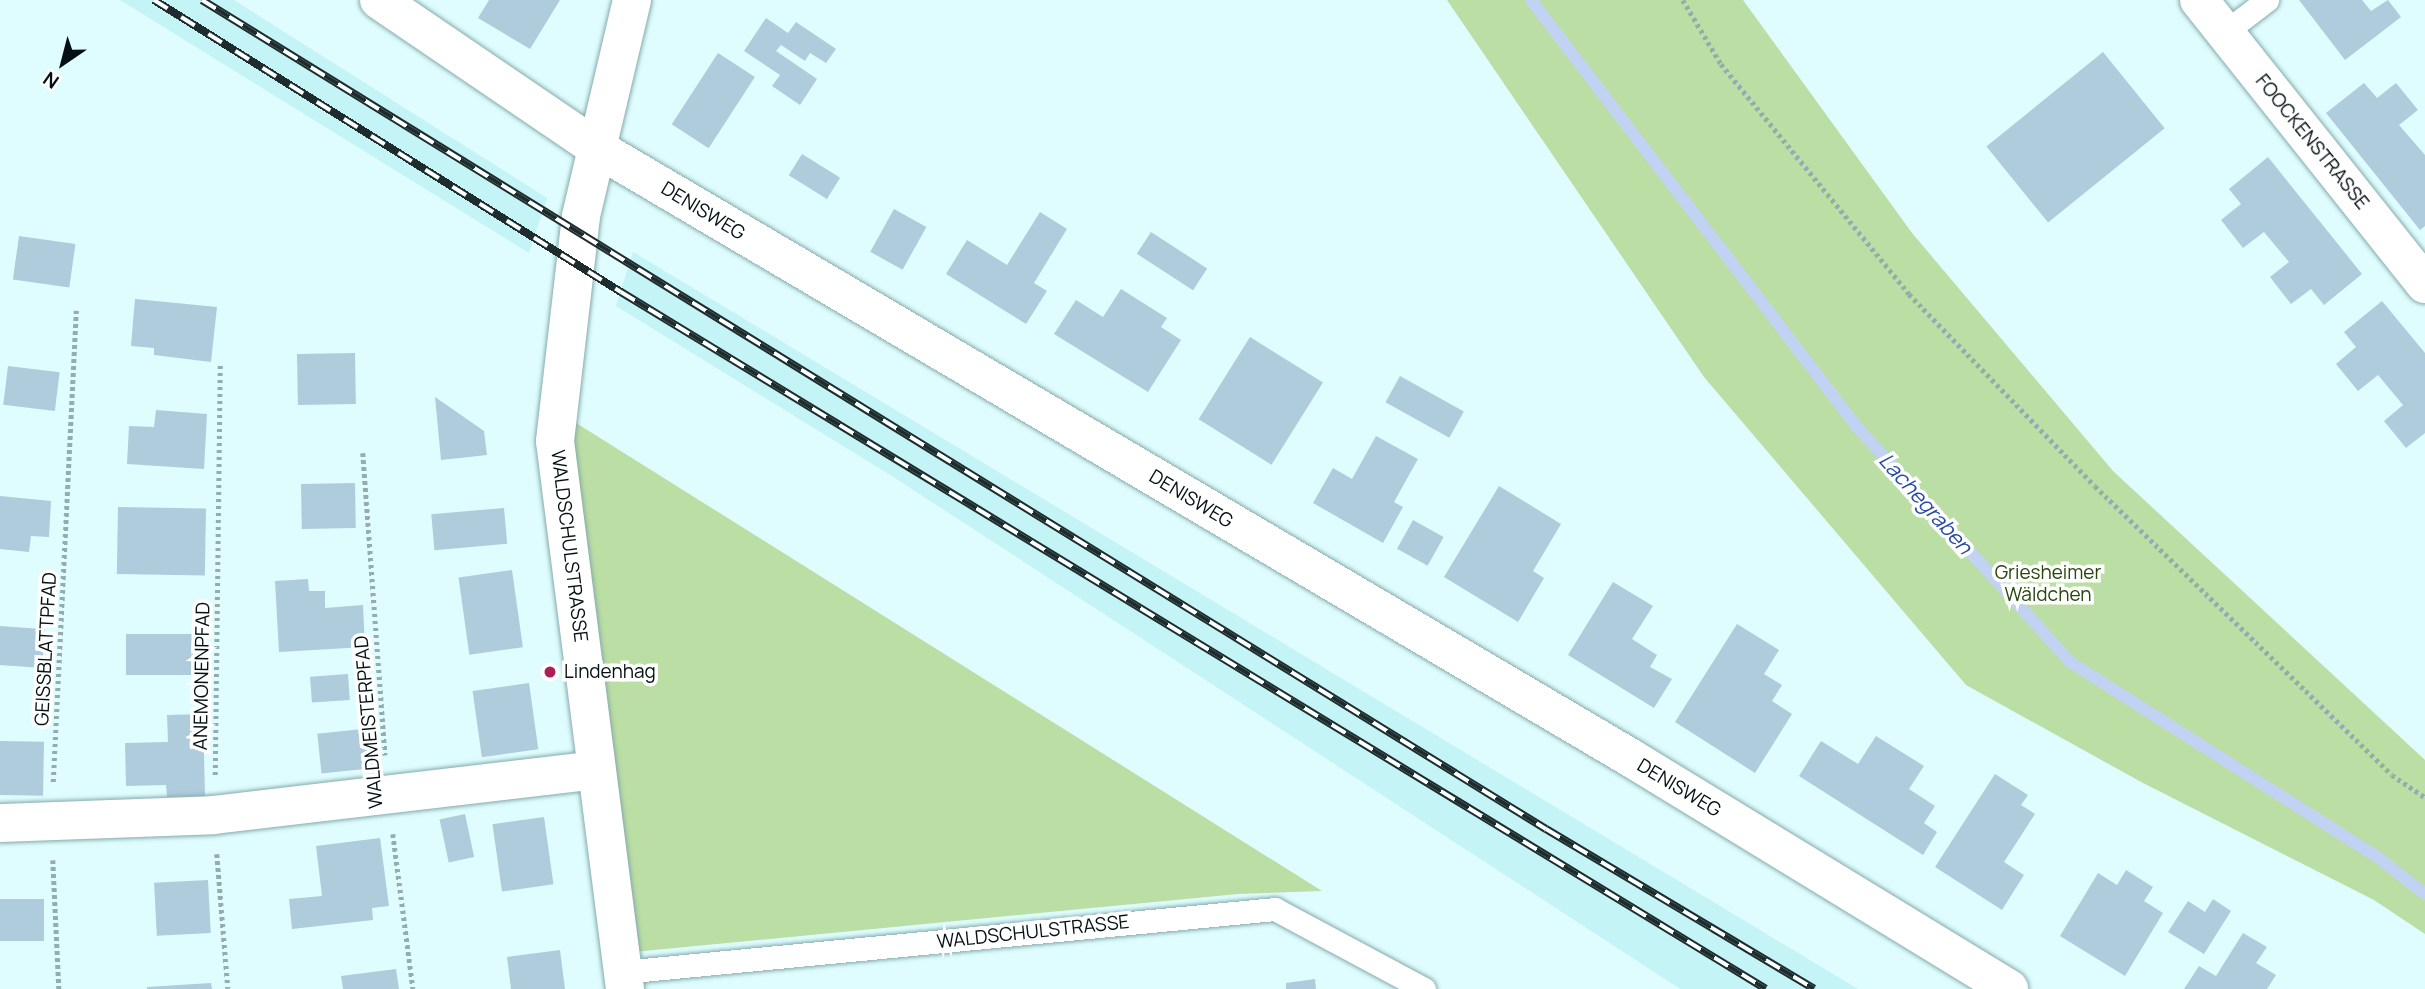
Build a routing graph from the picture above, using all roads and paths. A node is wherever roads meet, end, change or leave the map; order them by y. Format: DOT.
graph roads {
  1 [pos="379,0"];
  2 [pos="632,0"];
  3 [pos="1683,0"];
  4 [pos="2199,0"];
  5 [pos="2267,0"];
  6 [pos="2224,33"];
  7 [pos="595,147"];
  8 [pos="2425,284"];
  9 [pos="76,311"];
  10 [pos="220,362"];
  11 [pos="363,453"];
  12 [pos="596,770"];
  13 [pos="388,795"];
  14 [pos="2425,797"];
  15 [pos="214,815"];
  16 [pos="52,821"];
  17 [pos="0,823"];
  18 [pos="624,980"];
  19 [pos="59,989"];
  20 [pos="228,989"];
  21 [pos="413,989"];
  22 [pos="1424,989"];
  23 [pos="2010,989"];
  1 -- 7 [label="street, DENISWEG"];
  2 -- 7 [label="street, WALDSCHULSTRASSE"];
  3 -- 14 [label="path"];
  4 -- 6 [label="street, FOOCKENSTRASSE"];
  5 -- 6 [label="lane"];
  6 -- 8 [label="street, FOOCKENSTRASSE"];
  7 -- 12 [label="street, WALDSCHULSTRASSE"];
  7 -- 23 [label="street, DENISWEG"];
  9 -- 16 [label="path, GEISSBLATTPFAD"];
  10 -- 15 [label="path, ANEMONENPFAD"];
  11 -- 13 [label="path, WALDMEISTERPFAD"];
  12 -- 13 [label="street"];
  12 -- 18 [label="street, WALDSCHULSTRASSE"];
  13 -- 15 [label="street"];
  13 -- 21 [label="path, WALDMEISTERPFAD"];
  15 -- 16 [label="street"];
  15 -- 20 [label="path, ANEMONENPFAD"];
  16 -- 17 [label="street"];
  16 -- 19 [label="path, GEISSBLATTPFAD"];
  18 -- 22 [label="lane, WALDSCHULSTRASSE"];
}
